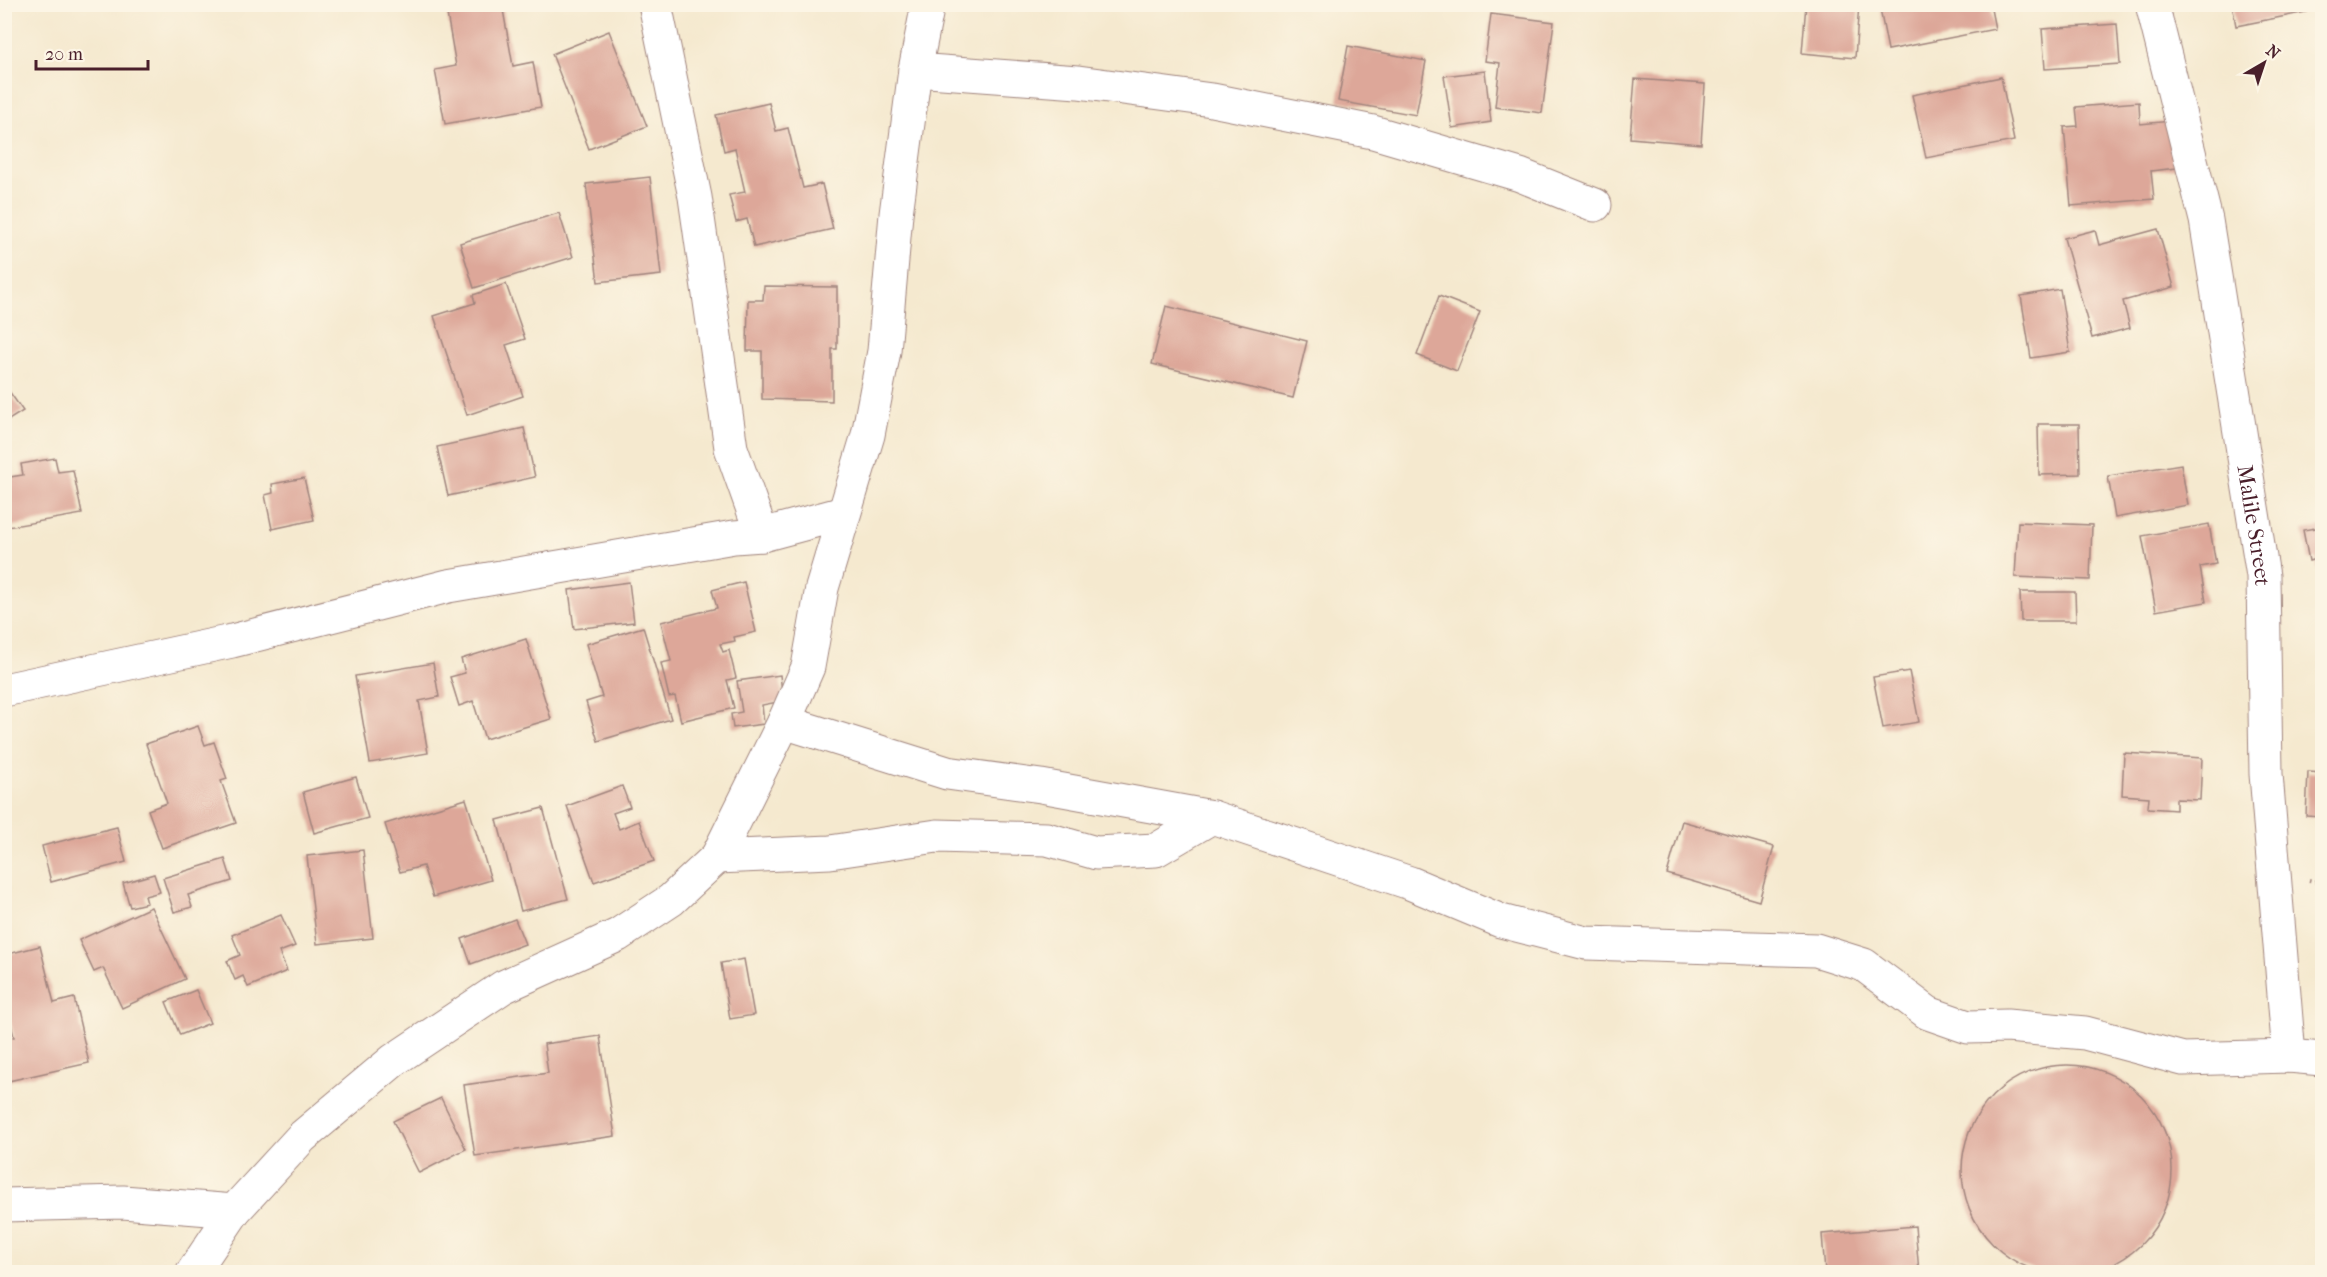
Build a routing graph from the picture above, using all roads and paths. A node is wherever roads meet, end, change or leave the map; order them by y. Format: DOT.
graph roads {
  1 [pos="655,4"];
  2 [pos="928,4"];
  3 [pos="2152,4"];
  4 [pos="915,70"];
  5 [pos="1595,205"];
  6 [pos="844,513"];
  7 [pos="762,535"];
  8 [pos="4,690"];
  9 [pos="784,722"];
  10 [pos="1212,818"];
  11 [pos="717,857"];
  12 [pos="2289,1056"];
  13 [pos="2322,1059"];
  14 [pos="4,1205"];
  15 [pos="234,1211"];
  16 [pos="193,1272"];
  1 -- 7 [label="street"];
  2 -- 4 [label="street"];
  3 -- 12 [label="street, Malile Street"];
  4 -- 5 [label="street"];
  4 -- 6 [label="street"];
  6 -- 7 [label="street"];
  6 -- 9 [label="street"];
  7 -- 8 [label="street"];
  9 -- 10 [label="street"];
  9 -- 11 [label="street"];
  10 -- 11 [label="street"];
  10 -- 12 [label="street"];
  11 -- 15 [label="street"];
  12 -- 13 [label="street"];
  14 -- 15 [label="street"];
  15 -- 16 [label="street"];
}
